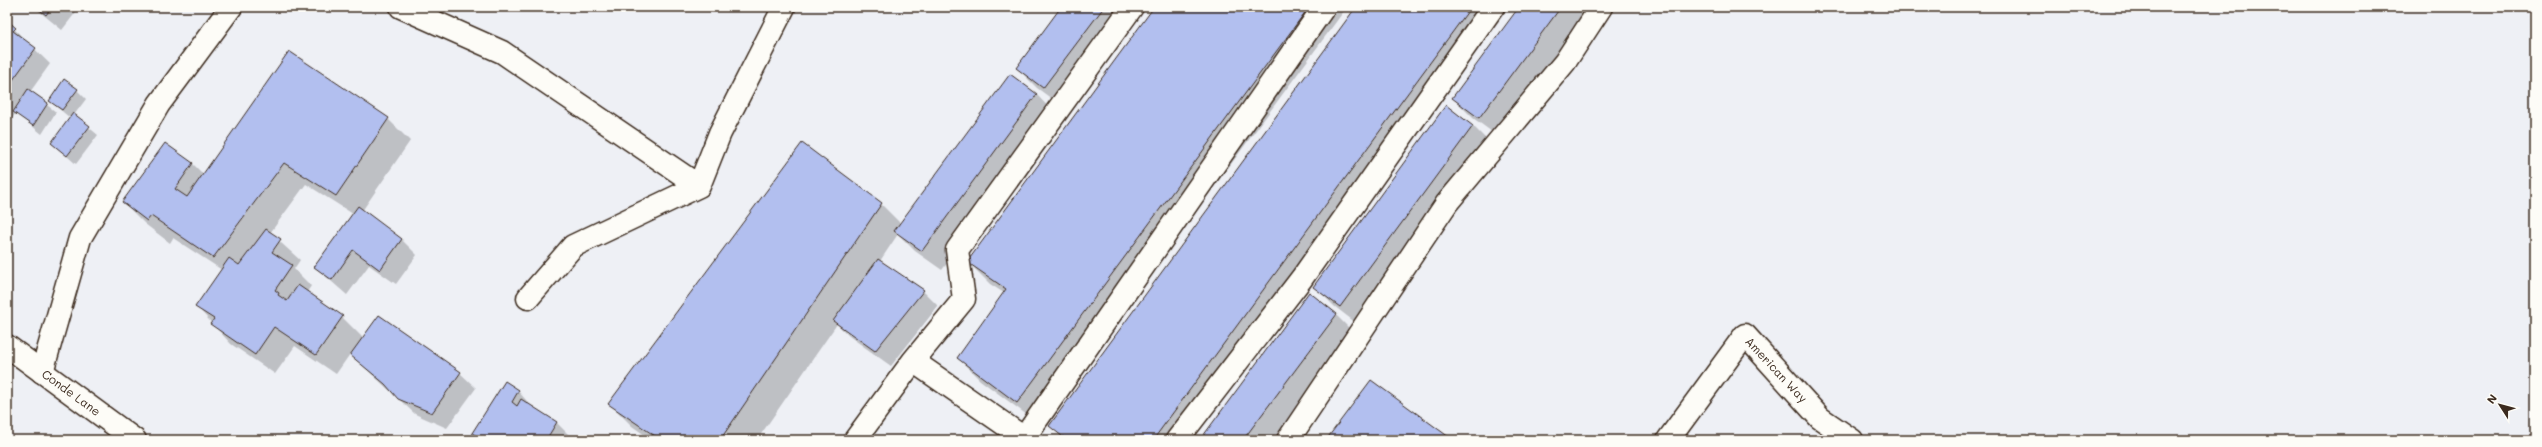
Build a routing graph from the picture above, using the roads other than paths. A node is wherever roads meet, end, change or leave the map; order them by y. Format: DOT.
graph roads {
  1 [pos="231,7"];
  2 [pos="401,7"];
  3 [pos="784,7"];
  4 [pos="1132,7"];
  5 [pos="1324,7"];
  6 [pos="1494,7"];
  7 [pos="1601,7"];
  8 [pos="699,186"];
  9 [pos="528,298"];
  10 [pos="7,346"];
  11 [pos="913,361"];
  12 [pos="42,372"];
  13 [pos="1025,439"];
  14 [pos="135,440"];
  15 [pos="856,440"];
  16 [pos="1177,440"];
  17 [pos="1288,440"];
  18 [pos="1668,440"];
  19 [pos="1852,440"];
  1 -- 12 [label="street"];
  2 -- 8 [label="street"];
  3 -- 8 [label="street"];
  4 -- 11 [label="street"];
  5 -- 13 [label="street"];
  6 -- 16 [label="street"];
  7 -- 17 [label="street"];
  8 -- 9 [label="street"];
  10 -- 12 [label="street, Conde Lane"];
  11 -- 13 [label="street"];
  11 -- 15 [label="street"];
  12 -- 14 [label="street, Conde Lane"];
  18 -- 19 [label="street, American Way"];
}
